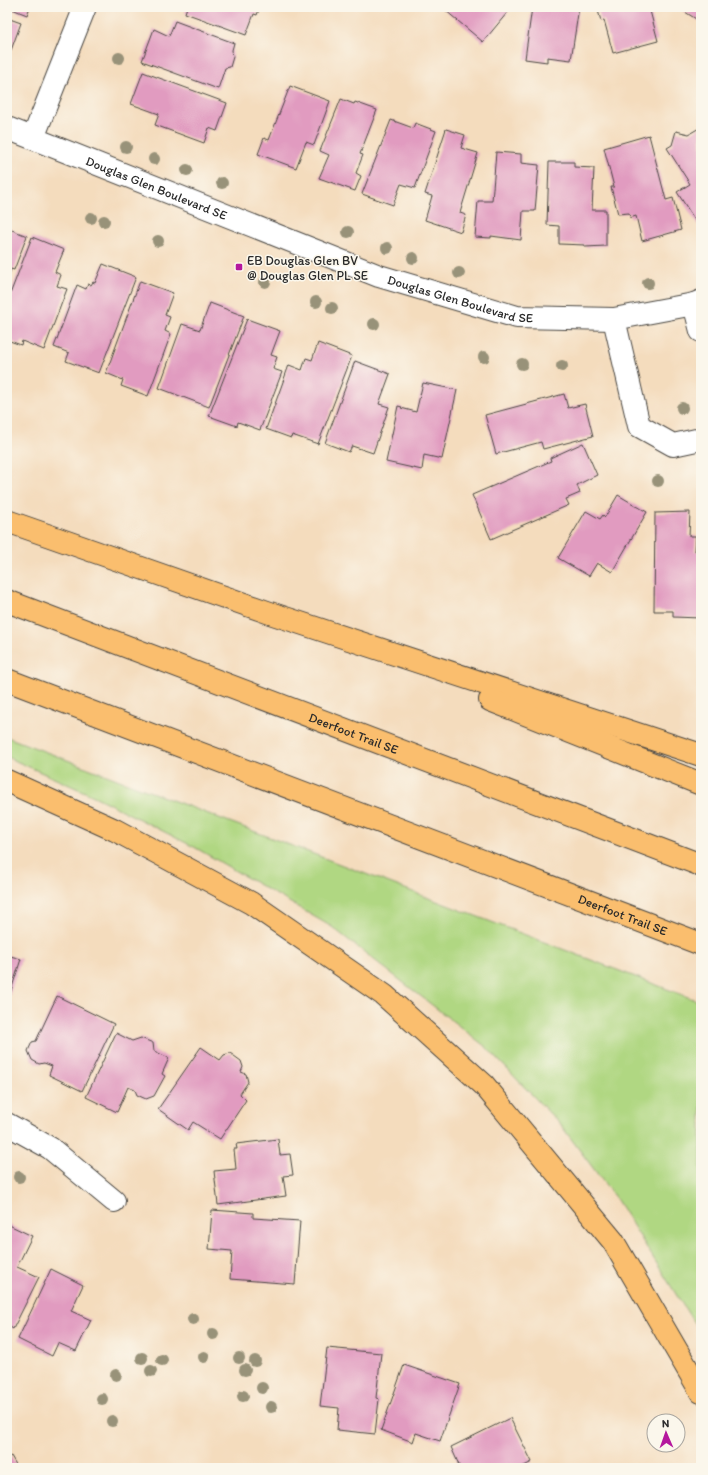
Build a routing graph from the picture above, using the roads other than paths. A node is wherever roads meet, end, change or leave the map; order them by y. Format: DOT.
graph roads {
  1 [pos="85,7"];
  2 [pos="7,128"];
  3 [pos="34,138"];
  4 [pos="697,302"];
  5 [pos="614,320"];
  6 [pos="701,331"];
  7 [pos="701,439"];
  8 [pos="7,521"];
  9 [pos="7,601"];
  10 [pos="270,613"];
  11 [pos="7,680"];
  12 [pos="701,755"];
  13 [pos="7,781"];
  14 [pos="701,784"];
  15 [pos="701,865"];
  16 [pos="701,944"];
  17 [pos="7,1124"];
  18 [pos="114,1201"];
  19 [pos="701,1392"];
  1 -- 3 [label="street"];
  2 -- 3 [label="street, Douglas Glen Boulevard SE"];
  3 -- 5 [label="street, Douglas Glen Boulevard SE"];
  4 -- 5 [label="street, Douglas Glen Boulevard SE"];
  4 -- 6 [label="street"];
  5 -- 7 [label="street"];
  8 -- 10 [label="highway"];
  9 -- 15 [label="highway, Deerfoot Trail SE"];
  10 -- 12 [label="highway"];
  10 -- 14 [label="highway"];
  11 -- 16 [label="highway, Deerfoot Trail SE"];
  13 -- 19 [label="highway"];
  17 -- 18 [label="street"];
}
